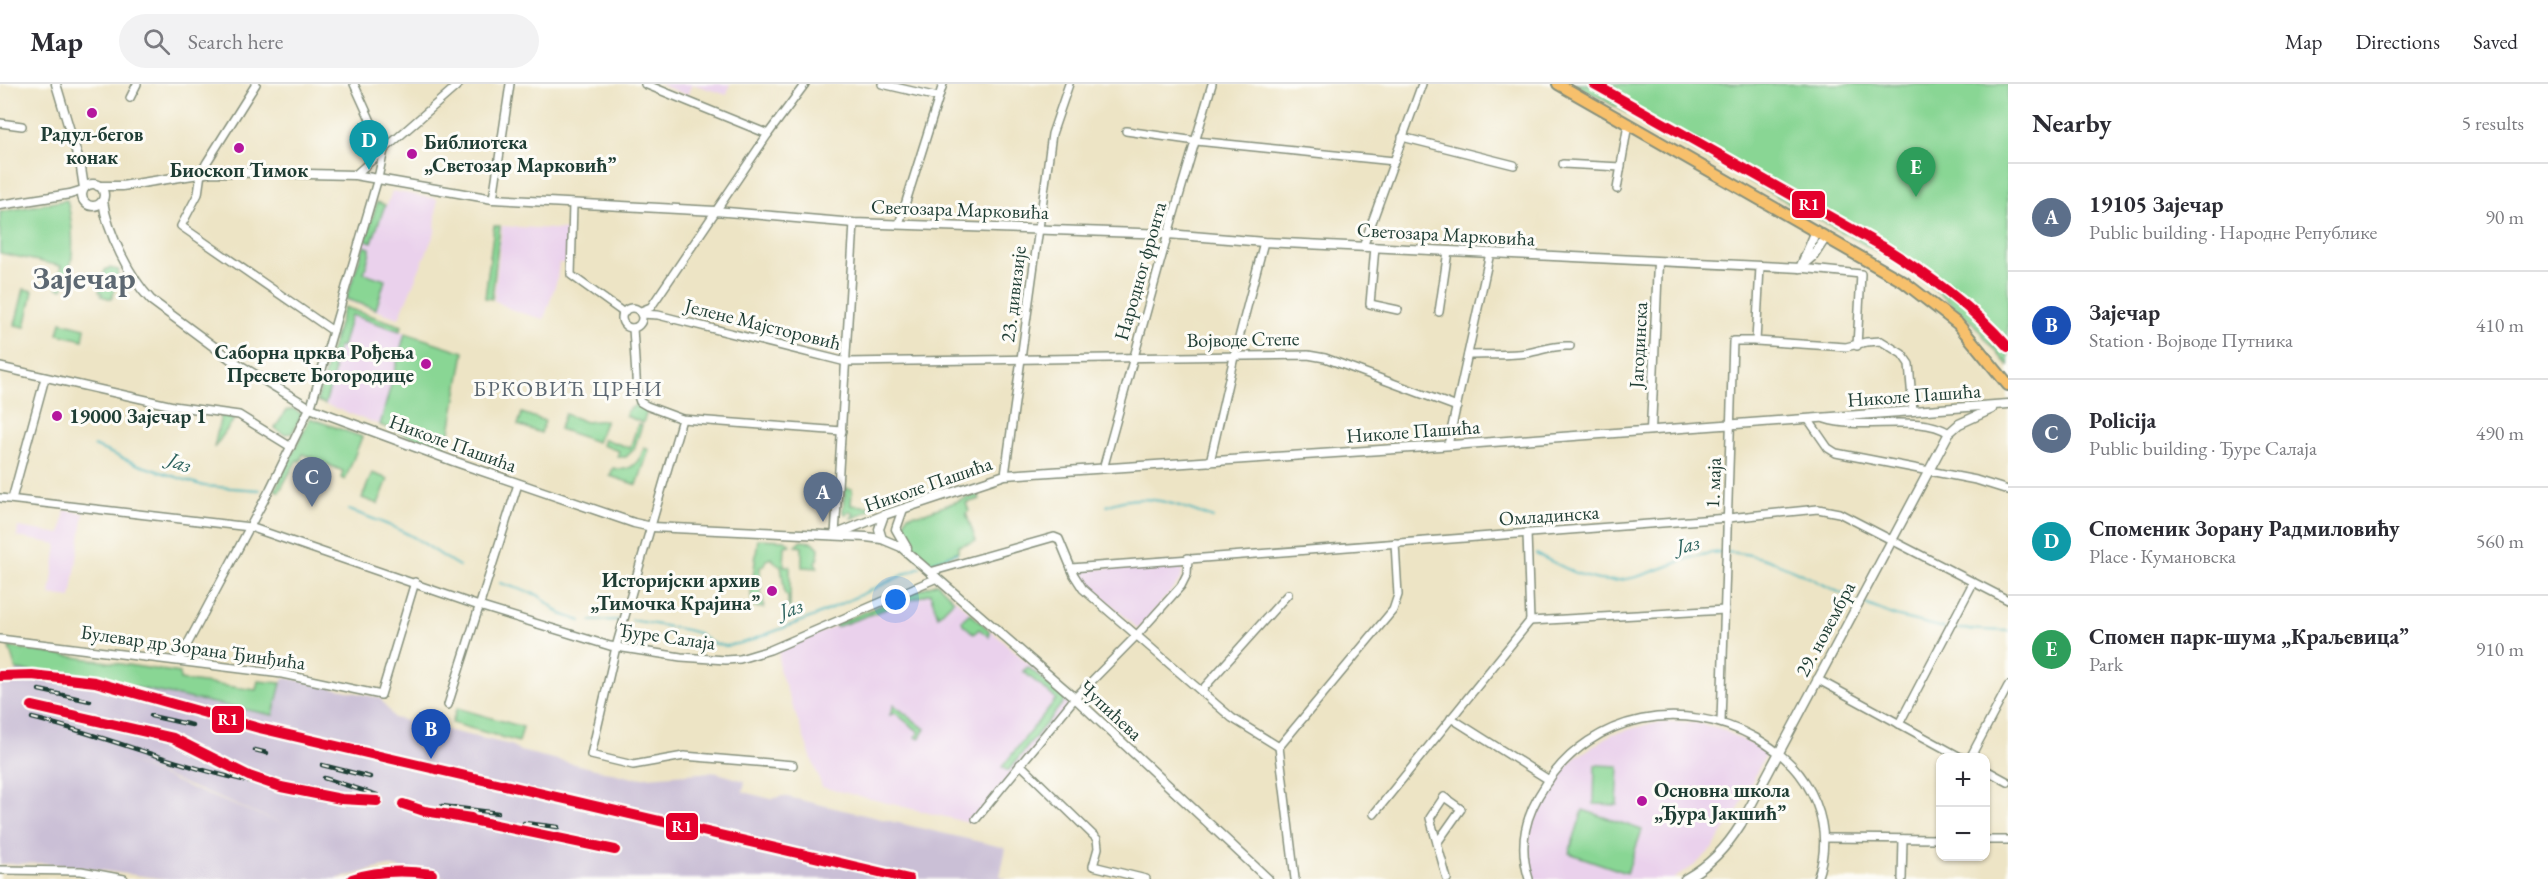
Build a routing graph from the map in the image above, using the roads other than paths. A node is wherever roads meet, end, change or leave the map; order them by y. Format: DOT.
graph roads {
  1 [pos="56,84"];
  2 [pos="137,84"];
  3 [pos="256,84"];
  4 [pos="354,84"];
  5 [pos="459,84"];
  6 [pos="510,84"];
  7 [pos="645,84"];
  8 [pos="805,84"];
  9 [pos="882,84"];
  10 [pos="943,84"];
  11 [pos="1069,84"];
  12 [pos="1212,84"];
  13 [pos="1422,84"];
  14 [pos="1558,84"];
  15 [pos="938,97"];
  16 [pos="130,98"];
  17 [pos="0,123"];
  18 [pos="1628,124"];
  19 [pos="22,126"];
  20 [pos="1126,131"];
  21 [pos="768,134"];
  22 [pos="1402,137"];
  23 [pos="1196,141"];
  24 [pos="384,150"];
  25 [pos="1394,161"];
  26 [pos="1563,164"];
  27 [pos="1514,165"];
  28 [pos="1621,166"];
  29 [pos="81,168"];
  30 [pos="201,173"];
  31 [pos="355,175"];
  32 [pos="378,178"];
  33 [pos="97,185"];
  34 [pos="122,186"];
  35 [pos="84,189"];
  36 [pos="1617,189"];
  37 [pos="70,194"];
  38 [pos="493,199"];
  39 [pos="103,200"];
  40 [pos="86,204"];
  41 [pos="573,204"];
  42 [pos="0,205"];
  43 [pos="715,211"];
  44 [pos="854,222"];
  45 [pos="899,224"];
  46 [pos="109,225"];
  47 [pos="1038,228"];
  48 [pos="1168,234"];
  49 [pos="1821,234"];
  50 [pos="1264,242"];
  51 [pos="1363,247"];
  52 [pos="1375,247"];
  53 [pos="1448,251"];
  54 [pos="1490,253"];
  55 [pos="1658,262"];
  56 [pos="1760,267"];
  57 [pos="1800,268"];
  58 [pos="1398,310"];
  59 [pos="1439,312"];
  60 [pos="624,313"];
  61 [pos="640,313"];
  62 [pos="633,328"];
  63 [pos="333,331"];
  64 [pos="1756,341"];
  65 [pos="1570,346"];
  66 [pos="1857,346"];
  67 [pos="1468,355"];
  68 [pos="1133,357"];
  69 [pos="1234,357"];
  70 [pos="1021,359"];
  71 [pos="846,362"];
  72 [pos="0,367"];
  73 [pos="45,378"];
  74 [pos="2008,385"];
  75 [pos="2004,405"];
  76 [pos="1457,407"];
  77 [pos="310,408"];
  78 [pos="1913,411"];
  79 [pos="1823,418"];
  80 [pos="682,419"];
  81 [pos="1808,419"];
  82 [pos="1731,424"];
  83 [pos="1651,430"];
  84 [pos="842,431"];
  85 [pos="1949,433"];
  86 [pos="1448,445"];
  87 [pos="291,447"];
  88 [pos="1210,462"];
  89 [pos="1103,469"];
  90 [pos="1928,471"];
  91 [pos="1005,474"];
  92 [pos="518,484"];
  93 [pos="2008,490"];
  94 [pos="0,498"];
  95 [pos="12,499"];
  96 [pos="903,509"];
  97 [pos="884,515"];
  98 [pos="1728,518"];
  99 [pos="250,527"];
  100 [pos="652,527"];
  101 [pos="896,528"];
  102 [pos="1527,533"];
  103 [pos="835,535"];
  104 [pos="882,539"];
  105 [pos="1891,541"];
  106 [pos="1395,543"];
  107 [pos="910,554"];
  108 [pos="1188,558"];
  109 [pos="1071,568"];
  110 [pos="929,570"];
  111 [pos="415,582"];
  112 [pos="1972,583"];
  113 [pos="1288,594"];
  114 [pos="2008,600"];
  115 [pos="479,606"];
  116 [pos="1725,610"];
  117 [pos="1530,621"];
  118 [pos="1136,636"];
  119 [pos="0,639"];
  120 [pos="616,647"];
  121 [pos="179,660"];
  122 [pos="1817,679"];
  123 [pos="2008,686"];
  124 [pos="1201,691"];
  125 [pos="1075,698"];
  126 [pos="448,705"];
  127 [pos="1451,718"];
  128 [pos="1721,722"];
  129 [pos="1899,724"];
  130 [pos="1279,747"];
  131 [pos="1779,753"];
  132 [pos="1953,753"];
  133 [pos="1973,753"];
  134 [pos="1020,764"];
  135 [pos="793,765"];
  136 [pos="1990,772"];
  137 [pos="1549,780"];
  138 [pos="2008,782"];
  139 [pos="1374,814"];
  140 [pos="976,819"];
  141 [pos="1824,838"];
  142 [pos="1903,838"];
  143 [pos="1936,839"];
  144 [pos="1990,840"];
  145 [pos="2008,840"];
  146 [pos="1437,843"];
  147 [pos="0,870"];
  148 [pos="124,879"];
  149 [pos="1146,879"];
  150 [pos="1267,879"];
  151 [pos="1295,879"];
  152 [pos="1447,879"];
  153 [pos="1529,879"];
  154 [pos="1685,879"];
  155 [pos="1817,879"];
  156 [pos="1902,879"];
  1 -- 29 [label="street"];
  2 -- 16 [label="street"];
  3 -- 30 [label="street"];
  4 -- 24 [label="street"];
  5 -- 24 [label="street"];
  6 -- 38 [label="street"];
  7 -- 21 [label="street"];
  8 -- 21 [label="street"];
  9 -- 15 [label="street"];
  10 -- 15 [label="street"];
  11 -- 47 [label="street, 23. дивизије"];
  12 -- 23 [label="street, Народног фронта"];
  13 -- 22 [label="street"];
  14 -- 18 [label="main road"];
  15 -- 45 [label="street"];
  17 -- 19 [label="street"];
  18 -- 28 [label="street"];
  18 -- 49 [label="main road"];
  20 -- 23 [label="street"];
  21 -- 43 [label="street"];
  22 -- 25 [label="street"];
  22 -- 27 [label="street"];
  23 -- 25 [label="street"];
  23 -- 48 [label="street, Народног фронта"];
  24 -- 31 [label="street"];
  24 -- 32 [label="street"];
  25 -- 51 [label="street"];
  26 -- 28 [label="street"];
  28 -- 36 [label="street"];
  29 -- 33 [label="street"];
  29 -- 35 [label="street"];
  30 -- 31 [label="street, Светозара Марковића"];
  30 -- 34 [label="street, Светозара Марковића"];
  30 -- 63 [label="street"];
  31 -- 32 [label="street, Светозара Марковића"];
  32 -- 38 [label="street, Светозара Марковића"];
  32 -- 63 [label="street"];
  33 -- 34 [label="street, Светозара Марковића"];
  33 -- 35 [label="street"];
  33 -- 39 [label="street"];
  34 -- 39 [label="street, Светозара Марковића"];
  35 -- 37 [label="street"];
  35 -- 40 [label="street"];
  37 -- 40 [label="street"];
  37 -- 42 [label="street"];
  38 -- 41 [label="street, Светозара Марковића"];
  39 -- 40 [label="street"];
  39 -- 46 [label="street"];
  40 -- 46 [label="street"];
  41 -- 43 [label="street, Светозара Марковића"];
  41 -- 60 [label="street"];
  43 -- 44 [label="street, Светозара Марковића"];
  43 -- 61 [label="street"];
  44 -- 45 [label="street, Светозара Марковића"];
  44 -- 71 [label="street"];
  45 -- 47 [label="street, Светозара Марковића"];
  46 -- 77 [label="street, Николе Пашића"];
  47 -- 48 [label="street, Светозара Марковића"];
  47 -- 70 [label="street, 23. дивизије"];
  48 -- 50 [label="street, Светозара Марковића"];
  48 -- 68 [label="street, Народног фронта"];
  49 -- 57 [label="street"];
  49 -- 74 [label="main road"];
  50 -- 51 [label="street, Светозара Марковића"];
  50 -- 69 [label="street"];
  51 -- 52 [label="street, Светозара Марковића"];
  52 -- 53 [label="street, Светозара Марковића"];
  52 -- 58 [label="street"];
  53 -- 54 [label="street, Светозара Марковића"];
  53 -- 59 [label="street"];
  54 -- 55 [label="street, Светозара Марковића"];
  54 -- 67 [label="street"];
  55 -- 56 [label="street, Светозара Марковића"];
  55 -- 83 [label="street, Јагодинска"];
  56 -- 57 [label="street, Светозара Марковића"];
  56 -- 64 [label="street"];
  57 -- 66 [label="street, Светозара Марковића"];
  60 -- 61 [label="street"];
  60 -- 62 [label="street"];
  61 -- 62 [label="street"];
  61 -- 71 [label="street, Јелене Мајсторовић"];
  62 -- 80 [label="street"];
  63 -- 77 [label="street"];
  64 -- 66 [label="street"];
  64 -- 82 [label="street, 1. маја"];
  65 -- 67 [label="street"];
  66 -- 78 [label="street"];
  67 -- 76 [label="street"];
  68 -- 69 [label="street, Војводе Степе"];
  68 -- 70 [label="street, Војводе Степе"];
  68 -- 89 [label="street, Народног фронта"];
  69 -- 76 [label="street, Војводе Степе"];
  69 -- 88 [label="street"];
  70 -- 71 [label="street, Јелене Мајсторовић"];
  70 -- 91 [label="street, 23. дивизије"];
  71 -- 84 [label="street"];
  72 -- 73 [label="street"];
  73 -- 87 [label="street"];
  73 -- 95 [label="street"];
  75 -- 78 [label="street, Николе Пашића"];
  75 -- 85 [label="street, 29. новембра"];
  76 -- 86 [label="street"];
  77 -- 87 [label="street"];
  77 -- 92 [label="street, Николе Пашића"];
  78 -- 79 [label="street, Николе Пашића"];
  79 -- 81 [label="street, Николе Пашића"];
  79 -- 85 [label="street, Николе Пашића"];
  80 -- 84 [label="street"];
  80 -- 100 [label="street"];
  81 -- 82 [label="street, Николе Пашића"];
  81 -- 90 [label="street"];
  82 -- 83 [label="street, Николе Пашића"];
  82 -- 98 [label="street, 1. маја"];
  83 -- 86 [label="street, Николе Пашића"];
  84 -- 103 [label="street"];
  85 -- 90 [label="street, 29. новембра"];
  86 -- 88 [label="street, Николе Пашића"];
  87 -- 99 [label="street"];
  88 -- 89 [label="street, Николе Пашића"];
  89 -- 91 [label="street, Николе Пашића"];
  90 -- 93 [label="street"];
  90 -- 105 [label="street, 29. новембра"];
  91 -- 96 [label="street, Николе Пашића"];
  92 -- 100 [label="street, Николе Пашића"];
  92 -- 115 [label="street"];
  94 -- 95 [label="street, Ђуре Салаја"];
  95 -- 99 [label="street, Ђуре Салаја"];
  96 -- 97 [label="street, Николе Пашића"];
  96 -- 101 [label="street"];
  97 -- 101 [label="street"];
  97 -- 103 [label="street, Николе Пашића"];
  97 -- 104 [label="street"];
  98 -- 102 [label="street, Омладинска"];
  98 -- 105 [label="street, Омладинска"];
  98 -- 116 [label="street, 1. маја"];
  99 -- 111 [label="street, Ђуре Салаја"];
  99 -- 121 [label="street"];
  100 -- 103 [label="street, Николе Пашића"];
  100 -- 120 [label="street"];
  101 -- 107 [label="street"];
  102 -- 106 [label="street, Омладинска"];
  102 -- 117 [label="street"];
  103 -- 104 [label="street"];
  104 -- 107 [label="street"];
  105 -- 112 [label="street, Омладинска"];
  105 -- 122 [label="street, 29. новембра"];
  106 -- 108 [label="street, Омладинска"];
  106 -- 130 [label="street"];
  107 -- 110 [label="street, Чупићева"];
  108 -- 109 [label="street, Омладинска"];
  108 -- 118 [label="street"];
  109 -- 110 [label="street, Ђуре Салаја"];
  109 -- 118 [label="street, Ђуре Салаја"];
  110 -- 120 [label="street, Ђуре Салаја"];
  110 -- 125 [label="street, Чупићева"];
  111 -- 115 [label="street, Ђуре Салаја"];
  111 -- 121 [label="street, Булевар др Зорана Ђинђића"];
  112 -- 114 [label="street, Омладинска"];
  112 -- 129 [label="street"];
  113 -- 124 [label="street"];
  115 -- 120 [label="street, Ђуре Салаја"];
  115 -- 126 [label="street"];
  116 -- 117 [label="street"];
  116 -- 128 [label="street, 1. маја"];
  117 -- 127 [label="street"];
  118 -- 124 [label="street, Ђуре Салаја"];
  118 -- 125 [label="street"];
  119 -- 121 [label="street, Булевар др Зорана Ђинђића"];
  120 -- 135 [label="street"];
  122 -- 129 [label="street"];
  122 -- 131 [label="street, 29. новембра"];
  123 -- 133 [label="street"];
  124 -- 130 [label="street, Ђуре Салаја"];
  125 -- 134 [label="street"];
  125 -- 150 [label="street, Чупићева"];
  127 -- 137 [label="street"];
  127 -- 139 [label="street"];
  128 -- 131 [label="street"];
  128 -- 137 [label="street"];
  129 -- 132 [label="street"];
  130 -- 151 [label="street"];
  131 -- 141 [label="street"];
  131 -- 154 [label="street, 29. новембра"];
  134 -- 140 [label="street"];
  134 -- 149 [label="street"];
  136 -- 138 [label="street"];
  137 -- 153 [label="street"];
  141 -- 142 [label="street"];
  141 -- 155 [label="street"];
  142 -- 143 [label="street"];
  142 -- 156 [label="street"];
  144 -- 145 [label="street"];
  146 -- 146 [label="street"];
  146 -- 152 [label="street"];
  147 -- 148 [label="street"];
}
